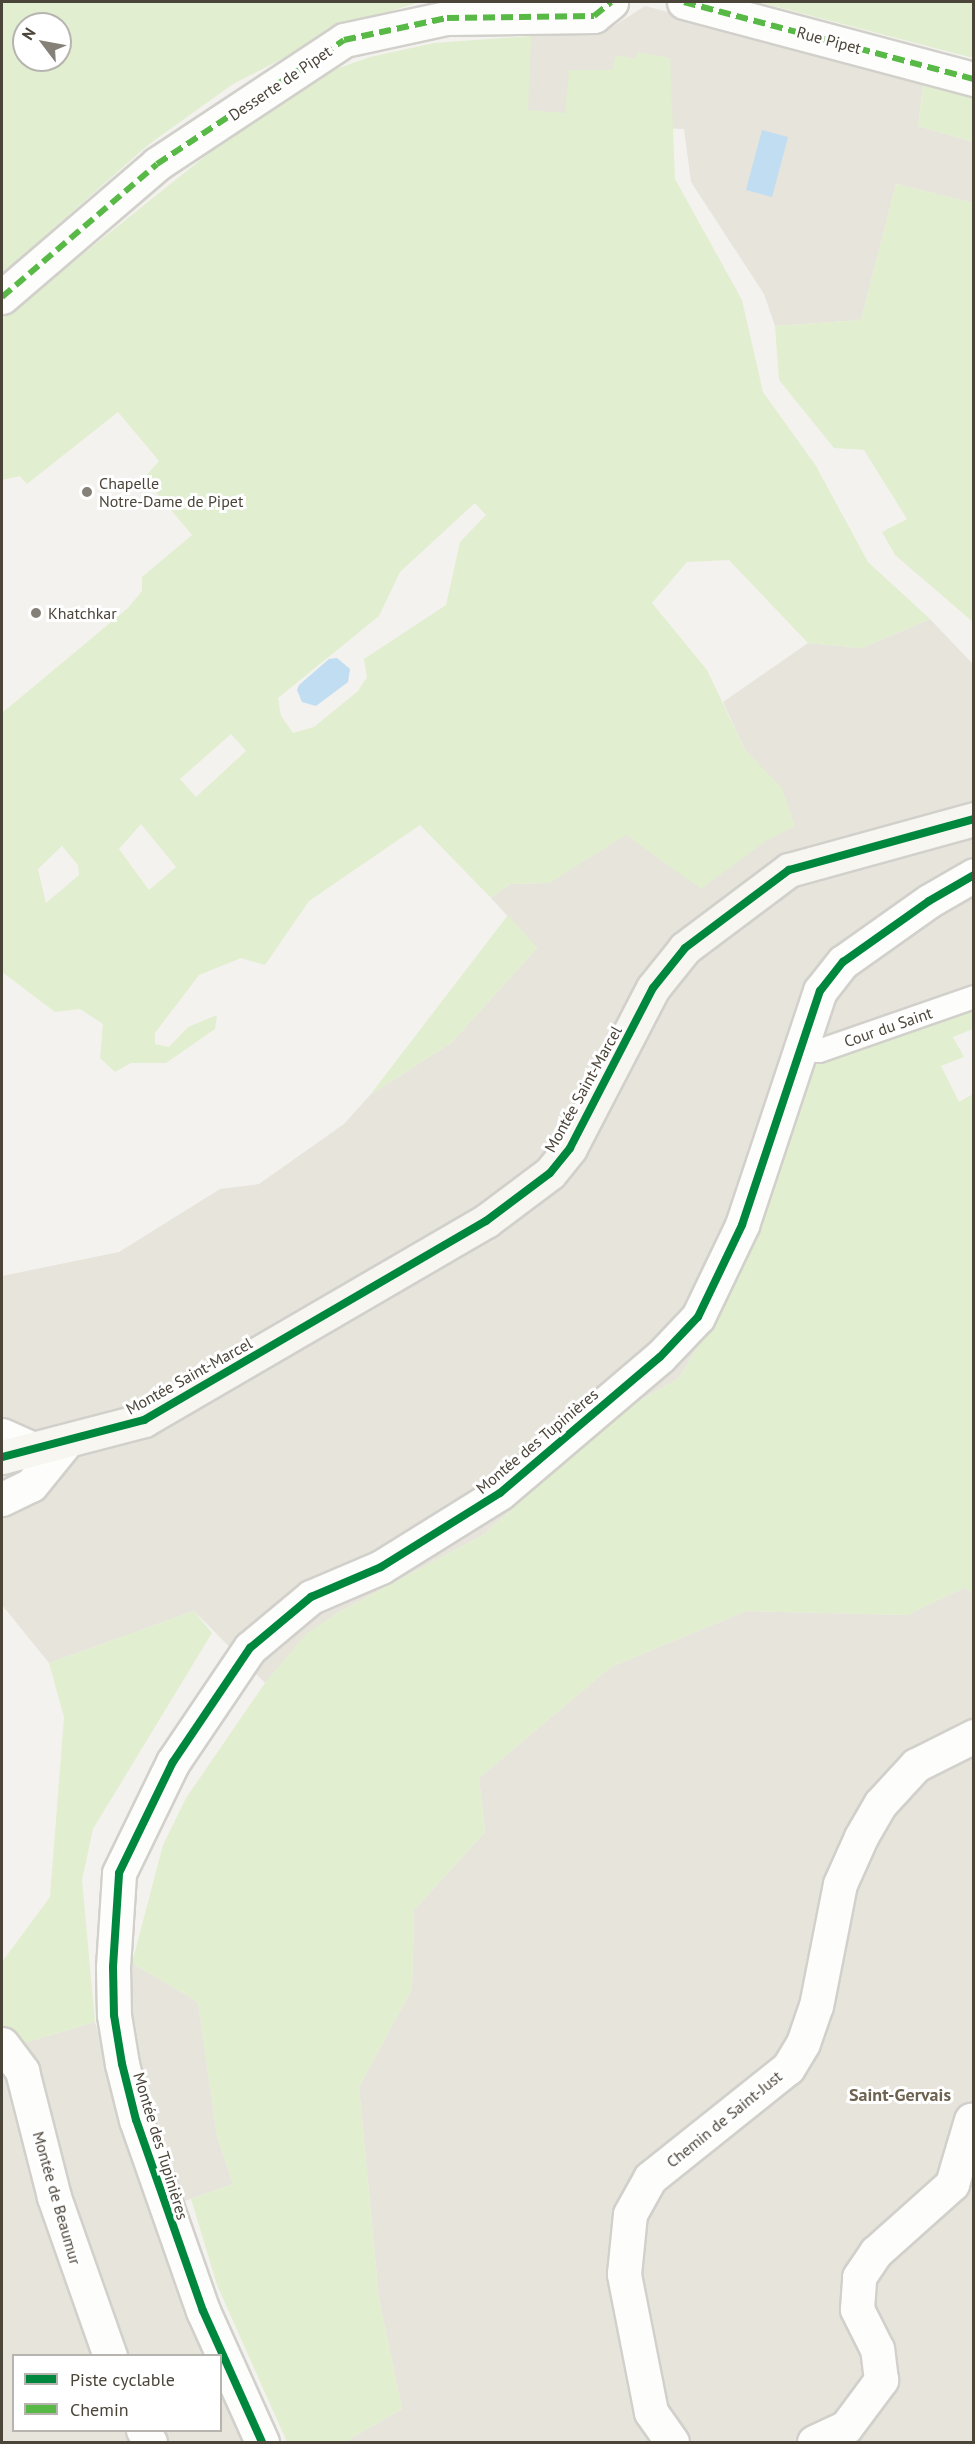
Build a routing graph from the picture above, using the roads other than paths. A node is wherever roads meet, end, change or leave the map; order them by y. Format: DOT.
graph roads {
  1 [pos="610,2"];
  2 [pos="684,2"];
  3 [pos="974,79"];
  4 [pos="2,297"];
  5 [pos="974,819"];
  6 [pos="974,875"];
  7 [pos="974,997"];
  8 [pos="801,1050"];
  9 [pos="2,1435"];
  10 [pos="66,1442"];
  11 [pos="34,1449"];
  12 [pos="2,1456"];
  13 [pos="2,1499"];
  14 [pos="974,1736"];
  15 [pos="2,2044"];
  16 [pos="971,2120"];
  17 [pos="110,2354"];
  18 [pos="262,2442"];
  19 [pos="672,2442"];
  20 [pos="814,2442"];
  1 -- 4 [label="street, Desserte de Pipet"];
  2 -- 3 [label="street, Rue Pipet"];
  5 -- 10 [label="main road, Montée Saint-Marcel"];
  6 -- 8 [label="street, Montée des Tupinières"];
  7 -- 8 [label="lane, Cour du Saint"];
  8 -- 18 [label="street, Montée des Tupinières"];
  9 -- 11 [label="street"];
  10 -- 11 [label="main road, Montée Saint-Marcel"];
  10 -- 13 [label="street"];
  11 -- 12 [label="main road, Montée Saint-Marcel"];
  14 -- 19 [label="street, Chemin de Saint-Just"];
  15 -- 17 [label="street, Montée de Beaumur"];
  16 -- 20 [label="street"];
}
